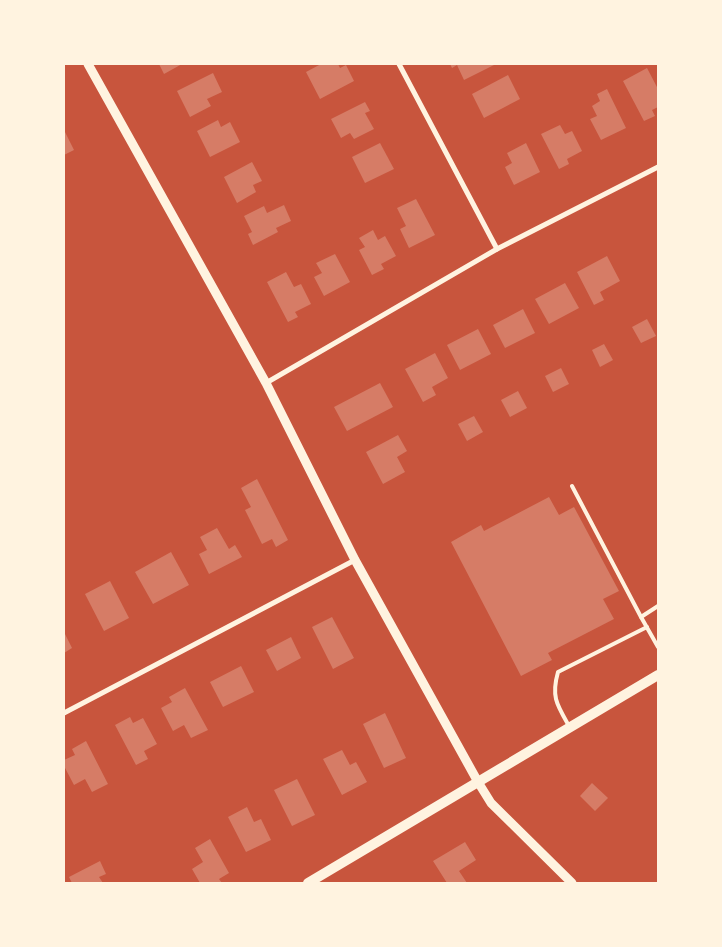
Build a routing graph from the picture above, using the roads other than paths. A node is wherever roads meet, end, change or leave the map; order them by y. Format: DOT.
graph roads {
  1 [pos="88,64"];
  2 [pos="399,64"];
  3 [pos="658,167"];
  4 [pos="497,249"];
  5 [pos="266,384"];
  6 [pos="572,486"];
  7 [pos="355,560"];
  8 [pos="658,606"];
  9 [pos="641,617"];
  10 [pos="647,627"];
  11 [pos="658,647"];
  12 [pos="658,675"];
  13 [pos="64,713"];
  14 [pos="570,727"];
  15 [pos="478,782"];
  16 [pos="308,883"];
  17 [pos="572,883"];
  1 -- 5 [label="street"];
  2 -- 4 [label="street"];
  3 -- 4 [label="street"];
  4 -- 5 [label="street"];
  5 -- 7 [label="street"];
  6 -- 9 [label="lane"];
  7 -- 13 [label="street"];
  7 -- 15 [label="street"];
  8 -- 9 [label="lane"];
  9 -- 10 [label="lane"];
  10 -- 11 [label="lane"];
  10 -- 14 [label="lane"];
  12 -- 14 [label="main road"];
  14 -- 15 [label="main road"];
  15 -- 16 [label="main road"];
  15 -- 17 [label="street"];
}
